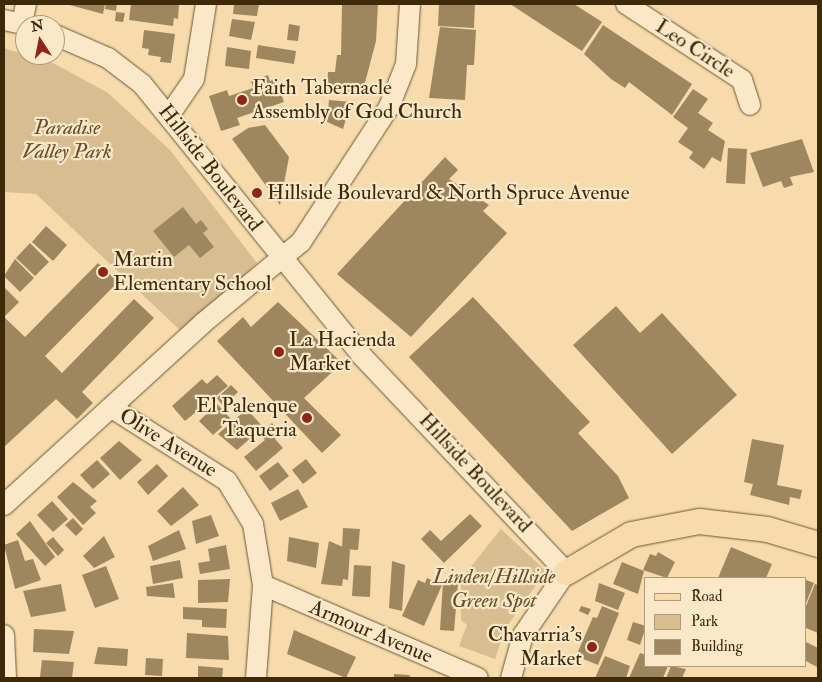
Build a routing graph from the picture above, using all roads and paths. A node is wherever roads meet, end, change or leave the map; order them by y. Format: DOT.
graph roads {
  1 [pos="206,4"];
  2 [pos="410,4"];
  3 [pos="626,4"];
  4 [pos="65,39"];
  5 [pos="750,105"];
  6 [pos="170,114"];
  7 [pos="283,262"];
  8 [pos="112,408"];
  9 [pos="4,504"];
  10 [pos="818,544"];
  11 [pos="566,572"];
  12 [pos="263,585"];
  13 [pos="4,634"];
  14 [pos="6,678"];
  15 [pos="256,678"];
  16 [pos="478,678"];
  17 [pos="511,678"];
  1 -- 6 [label="street"];
  2 -- 7 [label="street"];
  3 -- 5 [label="street, Leo Circle"];
  4 -- 6 [label="street, Hillside Boulevard"];
  6 -- 7 [label="street, Hillside Boulevard"];
  7 -- 8 [label="street"];
  7 -- 11 [label="street, Hillside Boulevard"];
  8 -- 9 [label="street"];
  8 -- 12 [label="street, Olive Avenue"];
  10 -- 11 [label="main road"];
  11 -- 17 [label="street"];
  12 -- 15 [label="street, Olive Avenue"];
  12 -- 16 [label="street, Armour Avenue"];
  13 -- 14 [label="street"];
}
